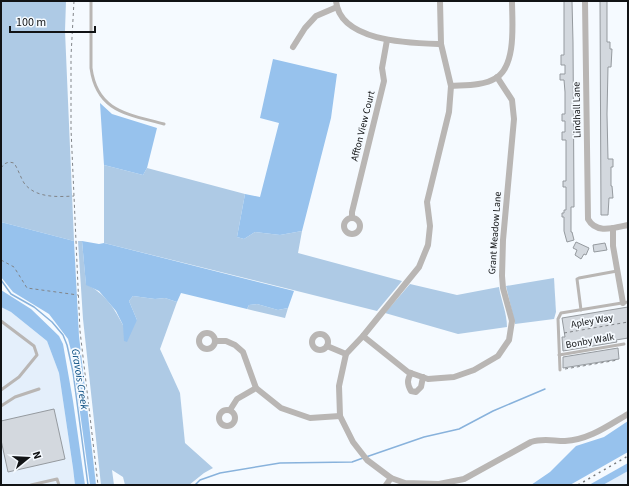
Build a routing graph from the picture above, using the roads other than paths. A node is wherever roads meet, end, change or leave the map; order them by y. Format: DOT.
graph roads {
  1 [pos="91,1"];
  2 [pos="440,1"];
  3 [pos="512,1"];
  4 [pos="586,1"];
  5 [pos="336,4"];
  6 [pos="387,40"];
  7 [pos="441,44"];
  8 [pos="293,47"];
  9 [pos="497,77"];
  10 [pos="451,86"];
  11 [pos="164,124"];
  12 [pos="352,218"];
  13 [pos="628,225"];
  14 [pos="613,228"];
  15 [pos="618,271"];
  16 [pos="625,303"];
  17 [pos="581,310"];
  18 [pos="1,321"];
  19 [pos="363,336"];
  20 [pos="215,341"];
  21 [pos="624,344"];
  22 [pos="327,346"];
  23 [pos="346,354"];
  24 [pos="559,355"];
  25 [pos="560,370"];
  26 [pos="411,373"];
  27 [pos="423,377"];
  28 [pos="256,388"];
  29 [pos="39,389"];
  30 [pos="1,390"];
  31 [pos="1,406"];
  32 [pos="230,410"];
  33 [pos="628,414"];
  34 [pos="340,416"];
  35 [pos="391,478"];
  36 [pos="31,485"];
  37 [pos="59,485"];
  38 [pos="386,485"];
  1 -- 11 [label="lane"];
  2 -- 7 [label="street"];
  3 -- 9 [label="street"];
  4 -- 14 [label="street, Lindhall Lane"];
  5 -- 6 [label="street"];
  5 -- 8 [label="street"];
  6 -- 7 [label="street"];
  6 -- 12 [label="street, Affton View Court"];
  7 -- 10 [label="street"];
  9 -- 10 [label="street"];
  9 -- 27 [label="street, Grant Meadow Lane"];
  10 -- 19 [label="street"];
  13 -- 14 [label="street"];
  14 -- 15 [label="street"];
  15 -- 16 [label="street"];
  15 -- 17 [label="lane"];
  16 -- 17 [label="lane"];
  17 -- 24 [label="lane"];
  18 -- 30 [label="lane"];
  19 -- 23 [label="street"];
  19 -- 26 [label="street, Grant Meadow Lane"];
  20 -- 28 [label="street"];
  21 -- 24 [label="lane, Bonby Walk"];
  22 -- 23 [label="street"];
  23 -- 34 [label="street"];
  24 -- 25 [label="lane"];
  26 -- 27 [label="street, Grant Meadow Lane"];
  26 -- 27 [label="street"];
  28 -- 32 [label="street"];
  28 -- 34 [label="street"];
  29 -- 31 [label="lane"];
  33 -- 35 [label="street"];
  34 -- 35 [label="street"];
  35 -- 38 [label="street"];
  36 -- 37 [label="lane"];
}
